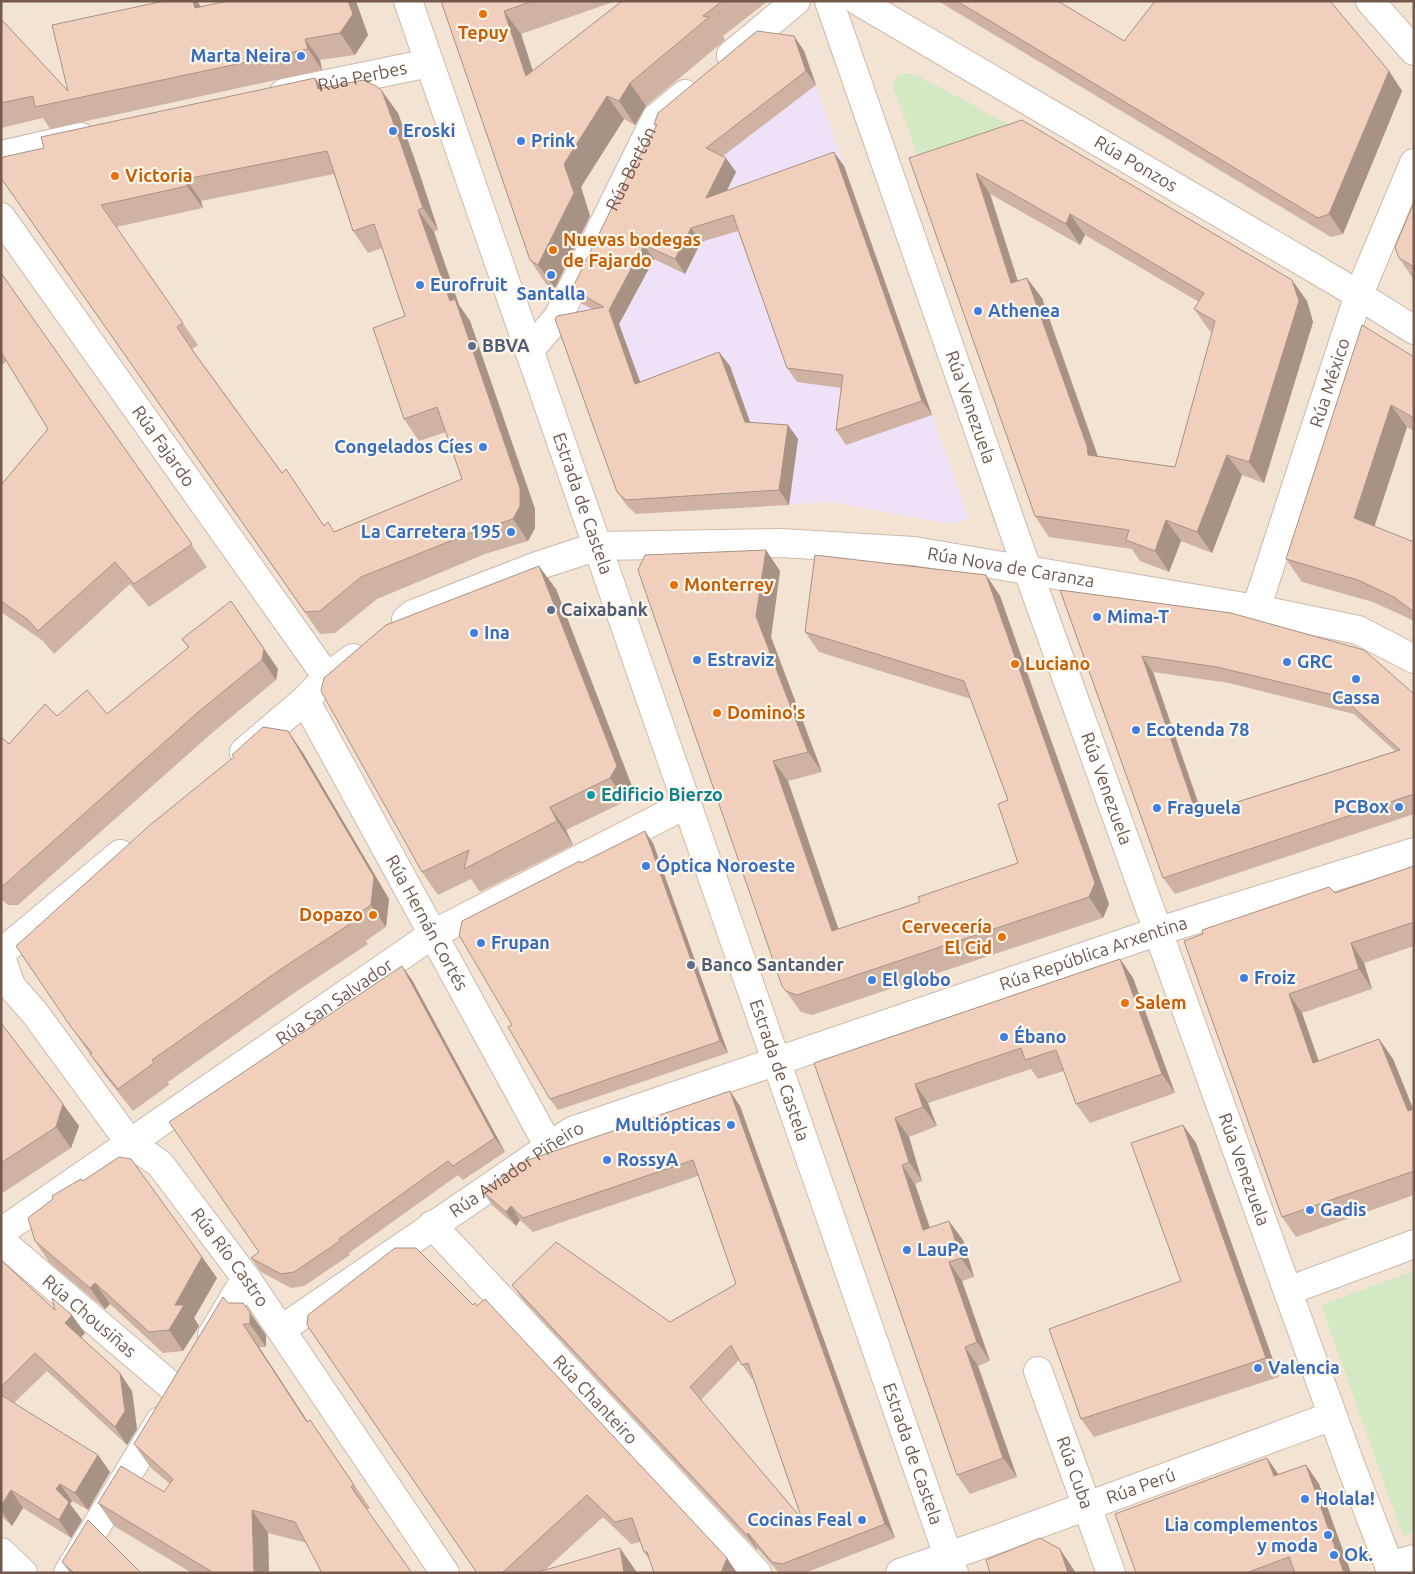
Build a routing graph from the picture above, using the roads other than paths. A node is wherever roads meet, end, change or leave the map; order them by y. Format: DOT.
graph roads {
  1 [pos="408,1"];
  2 [pos="796,1"];
  3 [pos="829,1"];
  4 [pos="858,1"];
  5 [pos="1370,1"];
  6 [pos="1414,51"];
  7 [pos="429,63"];
  8 [pos="262,98"];
  9 [pos="108,132"];
  10 [pos="1,155"];
  11 [pos="1414,163"];
  12 [pos="1,216"];
  13 [pos="1358,294"];
  14 [pos="1414,330"];
  15 [pos="530,351"];
  16 [pos="598,546"];
  17 [pos="1028,570"];
  18 [pos="1256,609"];
  19 [pos="1414,659"];
  20 [pos="327,677"];
  21 [pos="305,700"];
  22 [pos="228,765"];
  23 [pos="687,804"];
  24 [pos="138,840"];
  25 [pos="1414,852"];
  26 [pos="1158,931"];
  27 [pos="433,934"];
  28 [pos="1,953"];
  29 [pos="1,957"];
  30 [pos="777,1062"];
  31 [pos="130,1143"];
  32 [pos="548,1145"];
  33 [pos="432,1225"];
  34 [pos="1,1232"];
  35 [pos="1,1241"];
  36 [pos="1414,1244"];
  37 [pos="246,1278"];
  38 [pos="1288,1291"];
  39 [pos="282,1329"];
  40 [pos="1038,1370"];
  41 [pos="178,1391"];
  42 [pos="1332,1416"];
  43 [pos="1087,1506"];
  44 [pos="1,1552"];
  45 [pos="952,1565"];
  46 [pos="1398,1566"];
  47 [pos="23,1573"];
  48 [pos="68,1573"];
  49 [pos="445,1573"];
  50 [pos="757,1573"];
  51 [pos="900,1573"];
  52 [pos="1111,1573"];
  1 -- 7 [label="street, Estrada de Castela"];
  2 -- 15 [label="street, Rúa Bertón"];
  3 -- 17 [label="street, Rúa Venezuela"];
  4 -- 13 [label="street, Rúa Ponzos"];
  5 -- 6 [label="street"];
  7 -- 8 [label="street, Rúa Perbes"];
  7 -- 15 [label="street, Estrada de Castela"];
  9 -- 10 [label="street"];
  11 -- 13 [label="street, Rúa México"];
  12 -- 20 [label="street, Rúa Fajardo"];
  13 -- 14 [label="street, Rúa Ponzos"];
  13 -- 18 [label="street, Rúa México"];
  15 -- 16 [label="street, Estrada de Castela"];
  16 -- 17 [label="street, Rúa Nova de Caranza"];
  16 -- 20 [label="street, Rúa Nova de Caranza"];
  16 -- 23 [label="street, Estrada de Castela"];
  17 -- 18 [label="street, Rúa Nova de Caranza"];
  17 -- 26 [label="street, Rúa Venezuela"];
  18 -- 19 [label="street, Rúa Nova de Caranza"];
  20 -- 21 [label="street, Rúa Nova de Caranza"];
  21 -- 22 [label="street, Rúa Nova de Caranza"];
  21 -- 27 [label="street, Rúa Hernán Cortés"];
  23 -- 27 [label="street, Rúa San Salvador"];
  23 -- 30 [label="street, Estrada de Castela"];
  24 -- 28 [label="street"];
  25 -- 26 [label="street, Rúa República Arxentina"];
  26 -- 30 [label="street, Rúa República Arxentina"];
  26 -- 38 [label="street, Rúa Venezuela"];
  27 -- 31 [label="street, Rúa San Salvador"];
  27 -- 32 [label="street, Rúa Hernán Cortés"];
  29 -- 31 [label="street, Rúa Río Castro"];
  30 -- 32 [label="street, Rúa Aviador Piñeiro"];
  30 -- 45 [label="street, Estrada de Castela"];
  31 -- 34 [label="street, Rúa San Salvador"];
  31 -- 37 [label="street, Rúa Río Castro"];
  32 -- 33 [label="street, Rúa Aviador Piñeiro"];
  33 -- 39 [label="street, Rúa Aviador Piñeiro"];
  33 -- 50 [label="street, Rúa Chanteiro"];
  35 -- 41 [label="street, Rúa Chousiñas"];
  36 -- 38 [label="street"];
  37 -- 39 [label="street, Rúa Río Castro"];
  37 -- 41 [label="street"];
  38 -- 42 [label="street, Rúa Venezuela"];
  39 -- 49 [label="street, Rúa Río Castro"];
  40 -- 43 [label="street, Rúa Cuba"];
  41 -- 48 [label="street"];
  42 -- 43 [label="street, Rúa Perú"];
  42 -- 46 [label="street, Rúa Venezuela"];
  43 -- 45 [label="street, Rúa Perú"];
  43 -- 52 [label="street, Rúa Cuba"];
  44 -- 47 [label="street"];
  45 -- 51 [label="street, Rúa Perú"];
}
